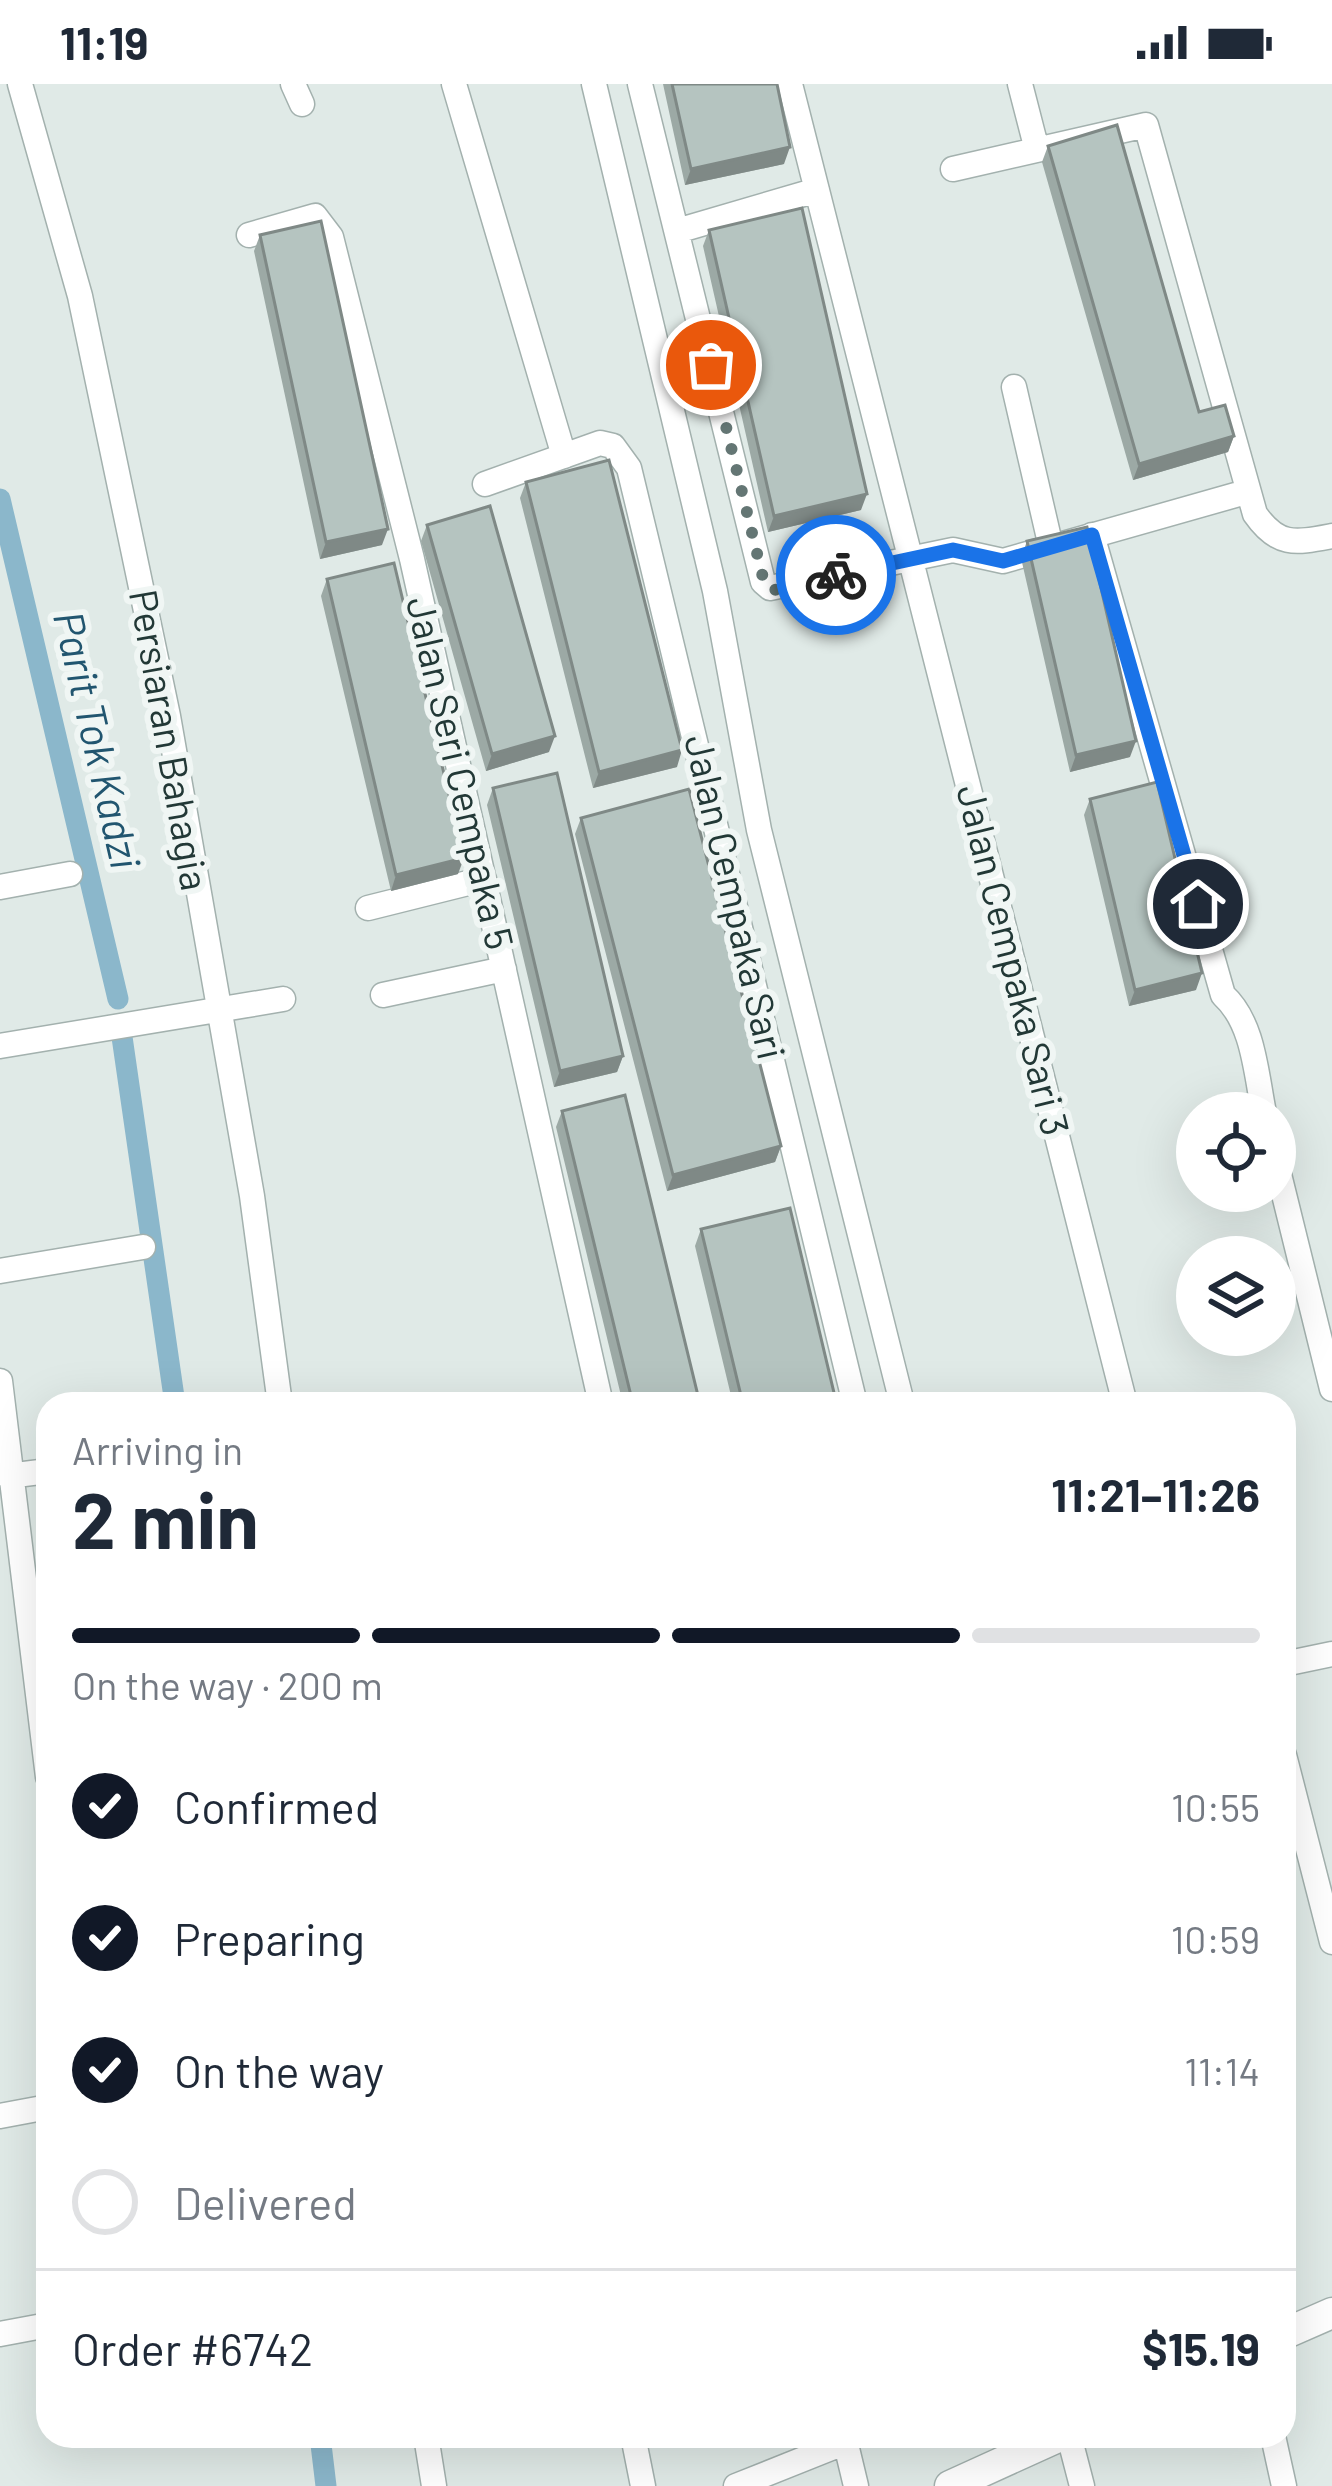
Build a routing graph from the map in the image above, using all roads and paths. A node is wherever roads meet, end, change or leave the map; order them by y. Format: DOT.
graph roads {
  1 [pos="20,84"];
  2 [pos="454,84"];
  3 [pos="593,84"];
  4 [pos="640,84"];
  5 [pos="790,84"];
  6 [pos="1019,84"];
  7 [pos="1037,150"];
  8 [pos="953,169"];
  9 [pos="817,190"];
  10 [pos="677,231"];
  11 [pos="249,235"];
  12 [pos="1014,387"];
  13 [pos="565,456"];
  14 [pos="485,484"];
  15 [pos="1250,503"];
  16 [pos="1092,535"];
  17 [pos="1332,536"];
  18 [pos="1051,547"];
  19 [pos="911,556"];
  20 [pos="70,874"];
  21 [pos="484,879"];
  22 [pos="0,887"];
  23 [pos="368,908"];
  24 [pos="504,969"];
  25 [pos="383,995"];
  26 [pos="283,999"];
  27 [pos="215,1012"];
  28 [pos="0,1046"];
  29 [pos="1260,1092"];
  30 [pos="1288,1212"];
  31 [pos="143,1247"];
  32 [pos="0,1271"];
  33 [pos="0,1381"];
  34 [pos="1332,1389"];
  35 [pos="278,1392"];
  36 [pos="598,1392"];
  37 [pos="851,1392"];
  38 [pos="899,1392"];
  39 [pos="1122,1392"];
  40 [pos="36,1472"];
  41 [pos="8,1476"];
  42 [pos="36,1643"];
  43 [pos="1332,1654"];
  44 [pos="1296,1662"];
  45 [pos="1296,1802"];
  46 [pos="1332,1942"];
  47 [pos="36,2110"];
  48 [pos="0,2116"];
  49 [pos="1332,2313"];
  50 [pos="36,2326"];
  51 [pos="1296,2329"];
  52 [pos="0,2334"];
  53 [pos="428,2448"];
  54 [pos="635,2448"];
  55 [pos="824,2448"];
  56 [pos="847,2448"];
  57 [pos="1034,2448"];
  58 [pos="1072,2448"];
  59 [pos="1276,2448"];
  60 [pos="434,2486"];
  61 [pos="643,2486"];
  62 [pos="736,2486"];
  63 [pos="856,2486"];
  64 [pos="950,2486"];
  65 [pos="1082,2486"];
  66 [pos="1284,2486"];
  1 -- 27 [label="street, Persiaran Bahagia"];
  2 -- 13 [label="street"];
  3 -- 38 [label="street"];
  4 -- 10 [label="street"];
  5 -- 9 [label="street, Jalan Cempaka Sari 3"];
  6 -- 7 [label="street"];
  7 -- 8 [label="street"];
  7 -- 15 [label="street"];
  9 -- 10 [label="street"];
  9 -- 19 [label="street, Jalan Cempaka Sari 3"];
  10 -- 19 [label="street"];
  11 -- 21 [label="street, Jalan Seri Cempaka 5"];
  12 -- 18 [label="street"];
  13 -- 14 [label="street, Jalan Cempaka Sari"];
  13 -- 37 [label="street, Jalan Cempaka Sari"];
  15 -- 16 [label="street"];
  15 -- 17 [label="street"];
  16 -- 18 [label="street"];
  16 -- 29 [label="street"];
  18 -- 19 [label="street"];
  19 -- 39 [label="street, Jalan Cempaka Sari 3"];
  20 -- 22 [label="street"];
  21 -- 23 [label="street"];
  21 -- 24 [label="street, Jalan Seri Cempaka 5"];
  24 -- 25 [label="street"];
  24 -- 36 [label="street, Jalan Seri Cempaka 5"];
  26 -- 27 [label="street"];
  27 -- 28 [label="street"];
  27 -- 35 [label="street, Persiaran Bahagia"];
  30 -- 34 [label="street"];
  31 -- 32 [label="street"];
  33 -- 41 [label="street"];
  40 -- 41 [label="street"];
  41 -- 42 [label="street"];
  43 -- 44 [label="street"];
  45 -- 46 [label="street"];
  47 -- 48 [label="street"];
  49 -- 51 [label="street"];
  50 -- 52 [label="street"];
  53 -- 60 [label="street"];
  54 -- 61 [label="street"];
  55 -- 62 [label="street"];
  56 -- 63 [label="street"];
  57 -- 64 [label="street"];
  58 -- 65 [label="street"];
  59 -- 66 [label="street"];
}
